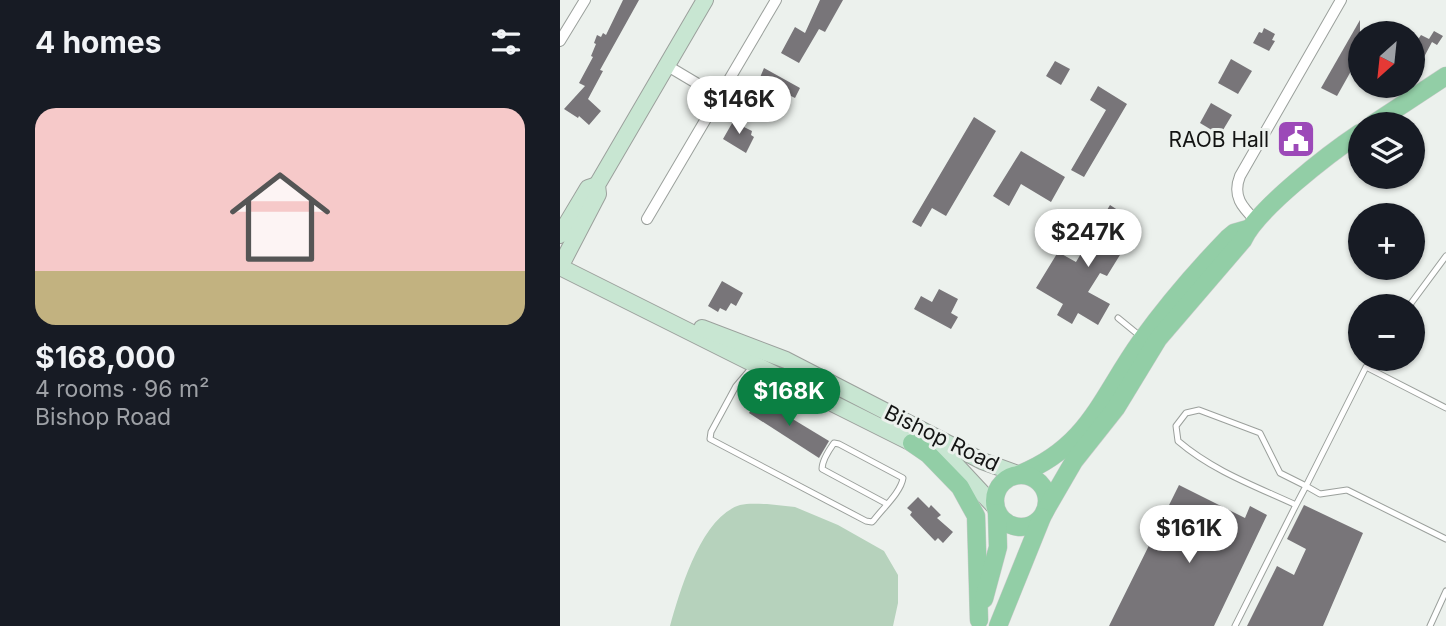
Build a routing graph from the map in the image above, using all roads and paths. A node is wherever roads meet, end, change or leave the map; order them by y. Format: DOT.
graph roads {
  1 [pos="585,0"];
  2 [pos="705,0"];
  3 [pos="776,0"];
  4 [pos="1341,0"];
  5 [pos="560,41"];
  6 [pos="666,65"];
  7 [pos="1446,76"];
  8 [pos="718,96"];
  9 [pos="1391,112"];
  10 [pos="1348,142"];
  11 [pos="597,185"];
  12 [pos="647,219"];
  13 [pos="1252,225"];
  14 [pos="560,235"];
  15 [pos="1446,256"];
  16 [pos="560,267"];
  17 [pos="1418,294"];
  18 [pos="1118,317"];
  19 [pos="1148,343"];
  20 [pos="758,357"];
  21 [pos="1364,371"];
  22 [pos="1374,371"];
  23 [pos="1446,408"];
  24 [pos="912,443"];
  25 [pos="1019,474"];
  26 [pos="1306,486"];
  27 [pos="887,504"];
  28 [pos="1296,505"];
  29 [pos="996,510"];
  30 [pos="1044,513"];
  31 [pos="1446,539"];
  32 [pos="1446,591"];
  33 [pos="978,623"];
  34 [pos="998,626"];
  35 [pos="1235,626"];
  36 [pos="1430,626"];
  1 -- 5 [label="street"];
  2 -- 6 [label="street"];
  3 -- 8 [label="street"];
  4 -- 13 [label="street"];
  6 -- 8 [label="street"];
  6 -- 11 [label="street"];
  7 -- 9 [label="main road"];
  8 -- 12 [label="street"];
  10 -- 13 [label="main road"];
  11 -- 14 [label="street"];
  11 -- 16 [label="street"];
  13 -- 19 [label="main road"];
  15 -- 17 [label="lane"];
  16 -- 20 [label="street, Bishop Road"];
  18 -- 19 [label="lane"];
  19 -- 25 [label="main road"];
  19 -- 30 [label="main road"];
  20 -- 24 [label="street, Bishop Road"];
  20 -- 25 [label="street, Bishop Road"];
  20 -- 27 [label="lane"];
  21 -- 26 [label="lane"];
  22 -- 23 [label="lane"];
  24 -- 29 [label="street, Bishop Road"];
  24 -- 33 [label="main road"];
  25 -- 29 [label="main road"];
  25 -- 30 [label="main road"];
  26 -- 28 [label="lane"];
  26 -- 28 [label="lane"];
  26 -- 31 [label="lane"];
  27 -- 27 [label="lane"];
  28 -- 35 [label="lane"];
  29 -- 30 [label="main road"];
  29 -- 33 [label="main road"];
  30 -- 34 [label="main road"];
  32 -- 36 [label="lane"];
}
